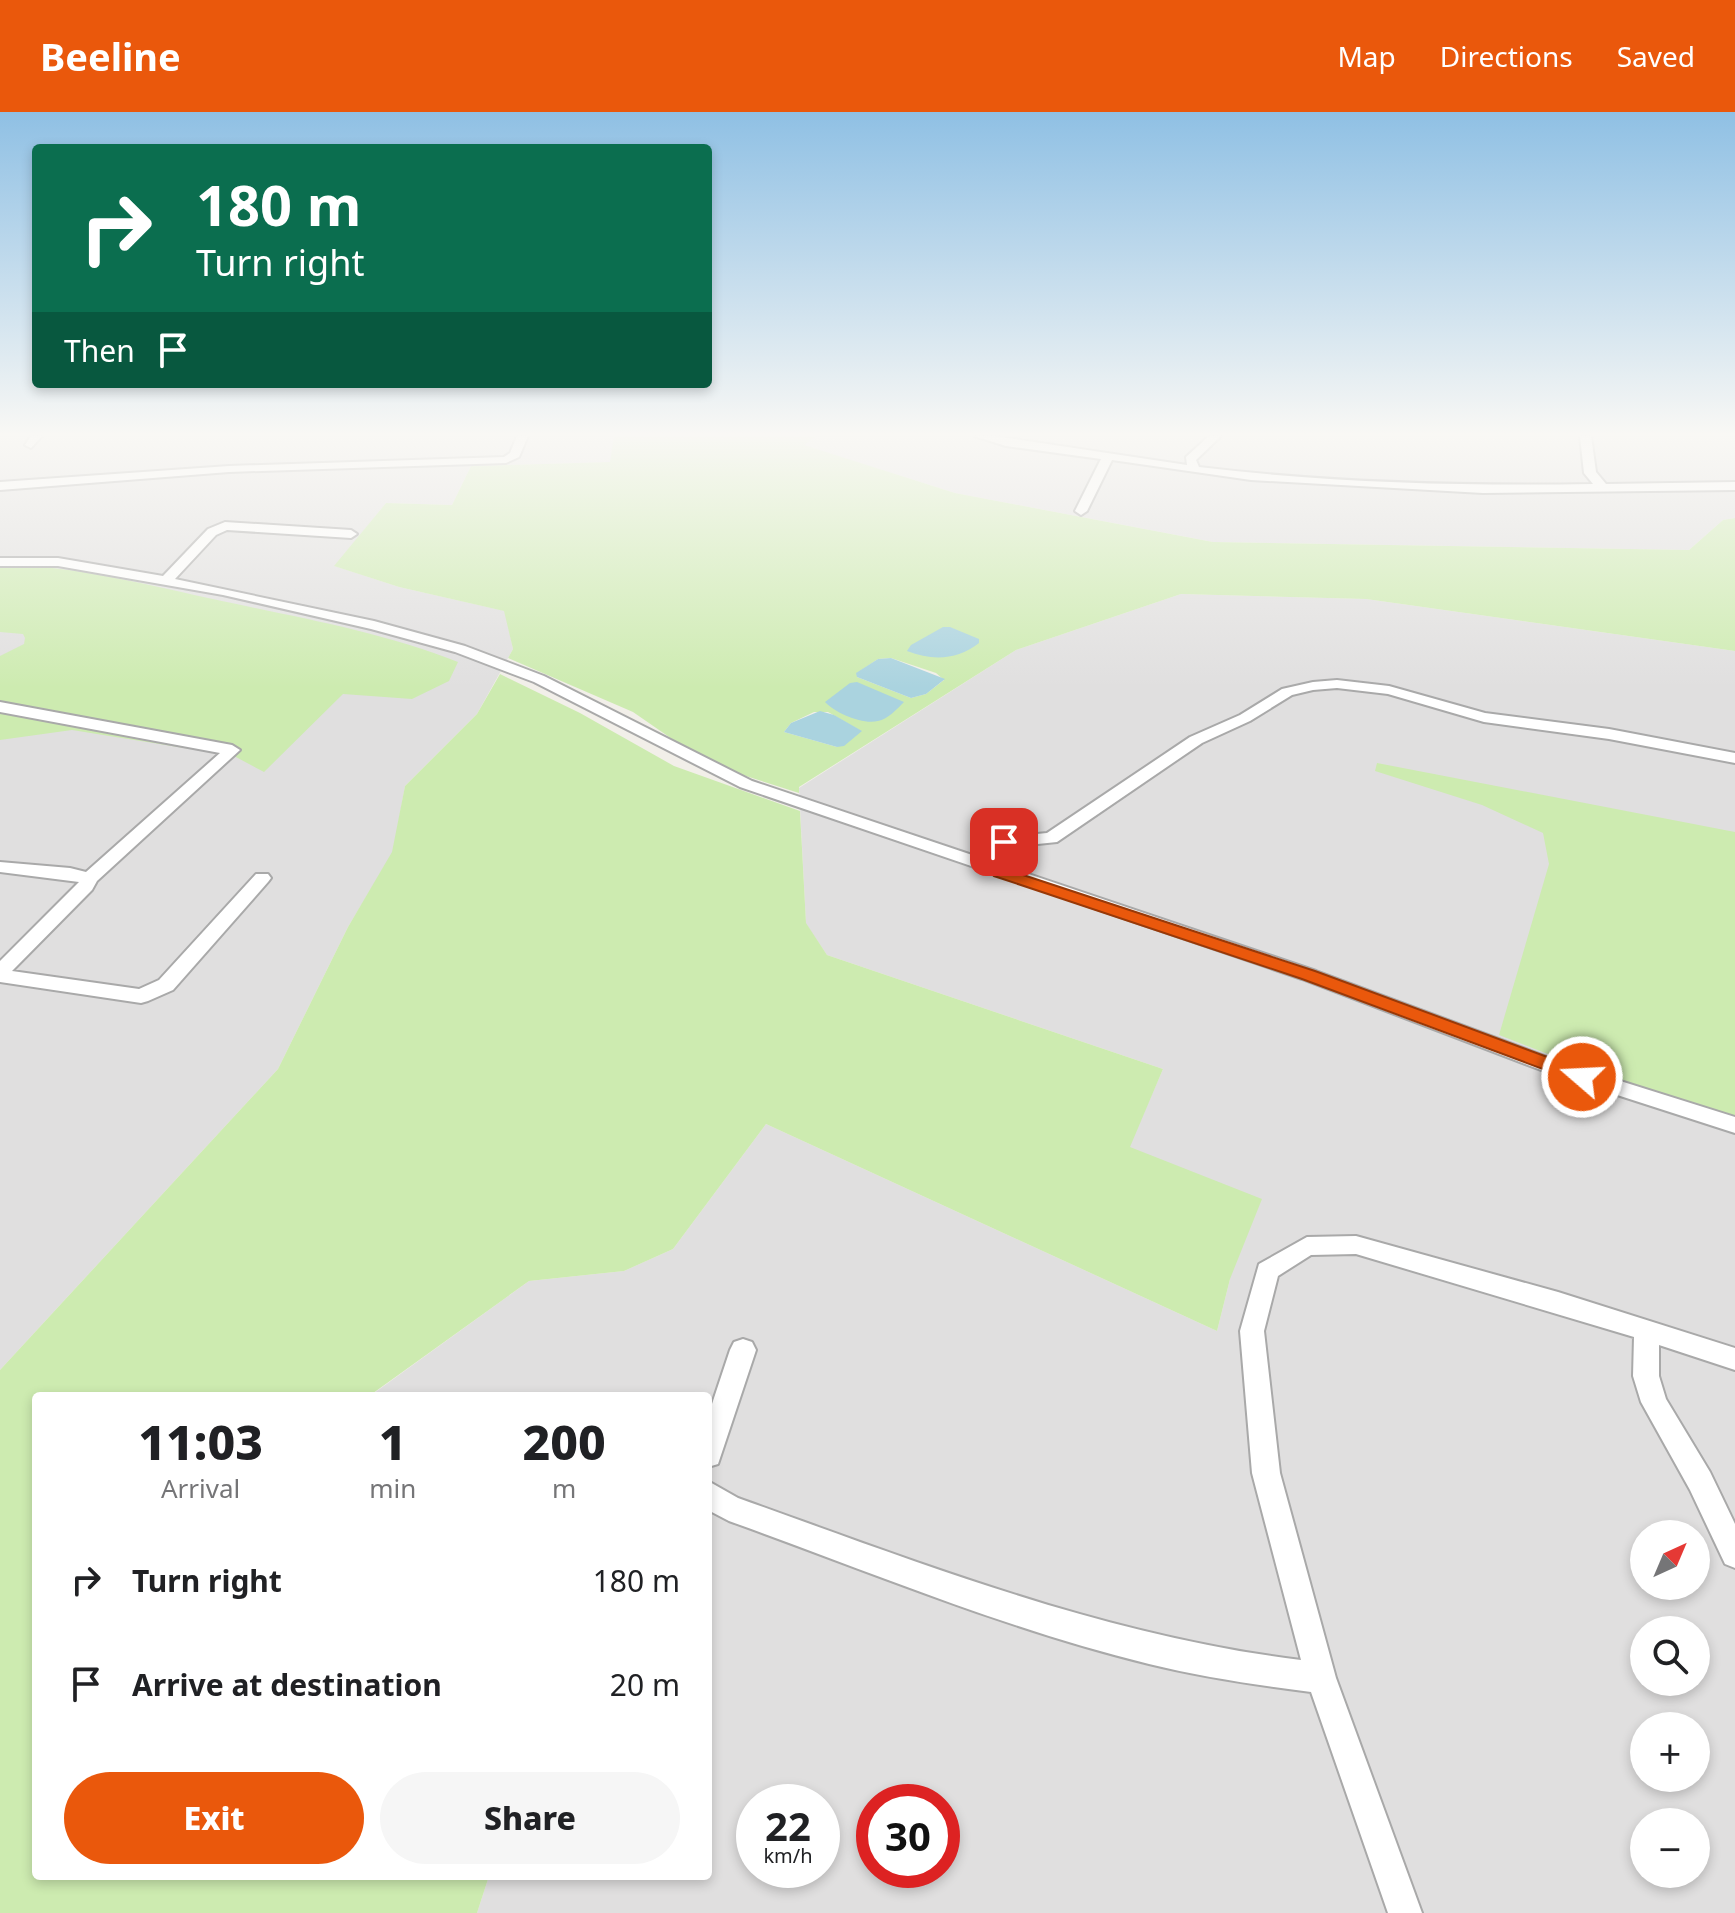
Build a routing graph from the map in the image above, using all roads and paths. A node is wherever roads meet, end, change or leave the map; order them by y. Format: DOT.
graph roads {
  1 [pos="351,534"];
  2 [pos="0,562"];
  3 [pos="166,581"];
  4 [pos="0,707"];
  5 [pos="1735,758"];
  6 [pos="990,865"];
  7 [pos="0,867"];
  8 [pos="262,878"];
  9 [pos="89,879"];
  10 [pos="0,974"];
  11 [pos="1735,1125"];
  12 [pos="1647,1330"];
  13 [pos="743,1350"];
  14 [pos="1735,1359"];
  15 [pos="712,1443"];
  16 [pos="712,1497"];
  17 [pos="1735,1554"];
  18 [pos="1321,1678"];
  19 [pos="1405,1913"];
  1 -- 3 [label="street"];
  2 -- 3 [label="street"];
  3 -- 6 [label="street"];
  4 -- 9 [label="street"];
  5 -- 6 [label="street"];
  6 -- 11 [label="street"];
  7 -- 9 [label="street"];
  8 -- 10 [label="street"];
  9 -- 10 [label="street"];
  12 -- 14 [label="street"];
  12 -- 17 [label="street"];
  12 -- 18 [label="street"];
  13 -- 15 [label="street"];
  16 -- 18 [label="street"];
  18 -- 19 [label="street"];
}
